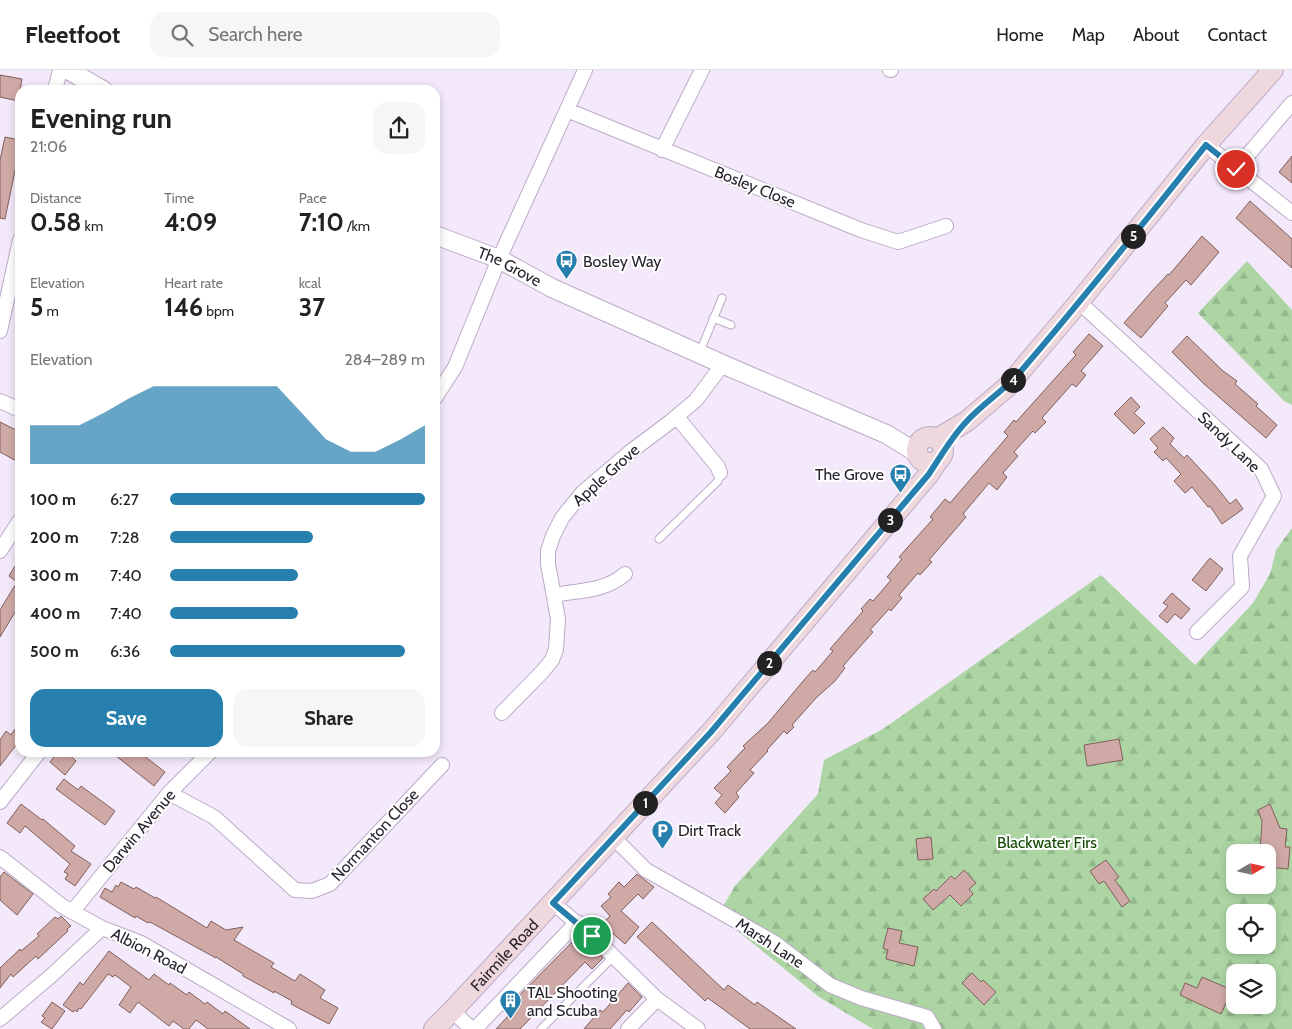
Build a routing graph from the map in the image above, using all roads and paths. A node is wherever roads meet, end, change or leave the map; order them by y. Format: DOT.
graph roads {
  1 [pos="60,70"];
  2 [pos="68,70"];
  3 [pos="585,70"];
  4 [pos="702,70"];
  5 [pos="1273,70"];
  6 [pos="56,85"];
  7 [pos="94,85"];
  8 [pos="1292,103"];
  9 [pos="567,110"];
  10 [pos="1206,145"];
  11 [pos="662,150"];
  12 [pos="1236,169"];
  13 [pos="1292,213"];
  14 [pos="946,226"];
  15 [pos="440,237"];
  16 [pos="498,259"];
  17 [pos="15,263"];
  18 [pos="722,298"];
  19 [pos="1079,302"];
  20 [pos="713,318"];
  21 [pos="731,325"];
  22 [pos="0,331"];
  23 [pos="699,354"];
  24 [pos="723,364"];
  25 [pos="440,390"];
  26 [pos="0,401"];
  27 [pos="15,408"];
  28 [pos="677,417"];
  29 [pos="929,451"];
  30 [pos="720,473"];
  31 [pos="15,528"];
  32 [pos="659,539"];
  33 [pos="0,551"];
  34 [pos="625,574"];
  35 [pos="554,595"];
  36 [pos="1197,632"];
  37 [pos="502,713"];
  38 [pos="35,757"];
  39 [pos="205,757"];
  40 [pos="434,769"];
  41 [pos="169,793"];
  42 [pos="0,802"];
  43 [pos="613,838"];
  44 [pos="0,857"];
  45 [pos="553,903"];
  46 [pos="72,912"];
  47 [pos="577,922"];
  48 [pos="102,928"];
  49 [pos="592,936"];
  50 [pos="610,952"];
  51 [pos="657,1000"];
  52 [pos="452,1011"];
  53 [pos="0,1019"];
  54 [pos="289,1029"];
  55 [pos="434,1029"];
  56 [pos="473,1029"];
  57 [pos="541,1029"];
  58 [pos="628,1029"];
  59 [pos="698,1029"];
  60 [pos="934,1029"];
  1 -- 6 [label="street"];
  2 -- 7 [label="street"];
  3 -- 9 [label="street"];
  4 -- 11 [label="street"];
  5 -- 10 [label="main road"];
  8 -- 12 [label="street"];
  9 -- 11 [label="street, Bosley Close"];
  9 -- 16 [label="street"];
  10 -- 12 [label="street"];
  10 -- 19 [label="main road"];
  11 -- 14 [label="street, Bosley Close"];
  12 -- 13 [label="street"];
  15 -- 16 [label="street, The Grove"];
  16 -- 23 [label="street, The Grove"];
  16 -- 25 [label="street"];
  17 -- 22 [label="street"];
  18 -- 20 [label="lane"];
  19 -- 29 [label="main road"];
  19 -- 36 [label="street, Sandy Lane"];
  20 -- 21 [label="lane"];
  20 -- 23 [label="lane"];
  23 -- 24 [label="street, The Grove"];
  24 -- 28 [label="street, Apple Grove"];
  24 -- 29 [label="street, The Grove"];
  26 -- 27 [label="street"];
  28 -- 30 [label="street"];
  28 -- 35 [label="street, Apple Grove"];
  29 -- 43 [label="main road, Fairmile Road"];
  30 -- 32 [label="lane"];
  31 -- 33 [label="street"];
  34 -- 35 [label="street"];
  35 -- 37 [label="street, Apple Grove"];
  38 -- 42 [label="street"];
  39 -- 41 [label="street, Darwin Avenue"];
  40 -- 41 [label="street, Normanton Close"];
  41 -- 46 [label="street, Darwin Avenue"];
  43 -- 45 [label="main road, Fairmile Road"];
  43 -- 60 [label="street, Marsh Lane"];
  44 -- 46 [label="street"];
  45 -- 47 [label="street"];
  45 -- 52 [label="main road, Fairmile Road"];
  46 -- 48 [label="street"];
  47 -- 49 [label="street"];
  47 -- 56 [label="street, Fairmile Road"];
  48 -- 53 [label="street, Albion Road"];
  48 -- 54 [label="street, Albion Road"];
  50 -- 51 [label="street"];
  50 -- 57 [label="lane"];
  51 -- 58 [label="street"];
  51 -- 59 [label="street"];
  52 -- 55 [label="main road, Fairmile Road"];
  52 -- 56 [label="street"];
}
